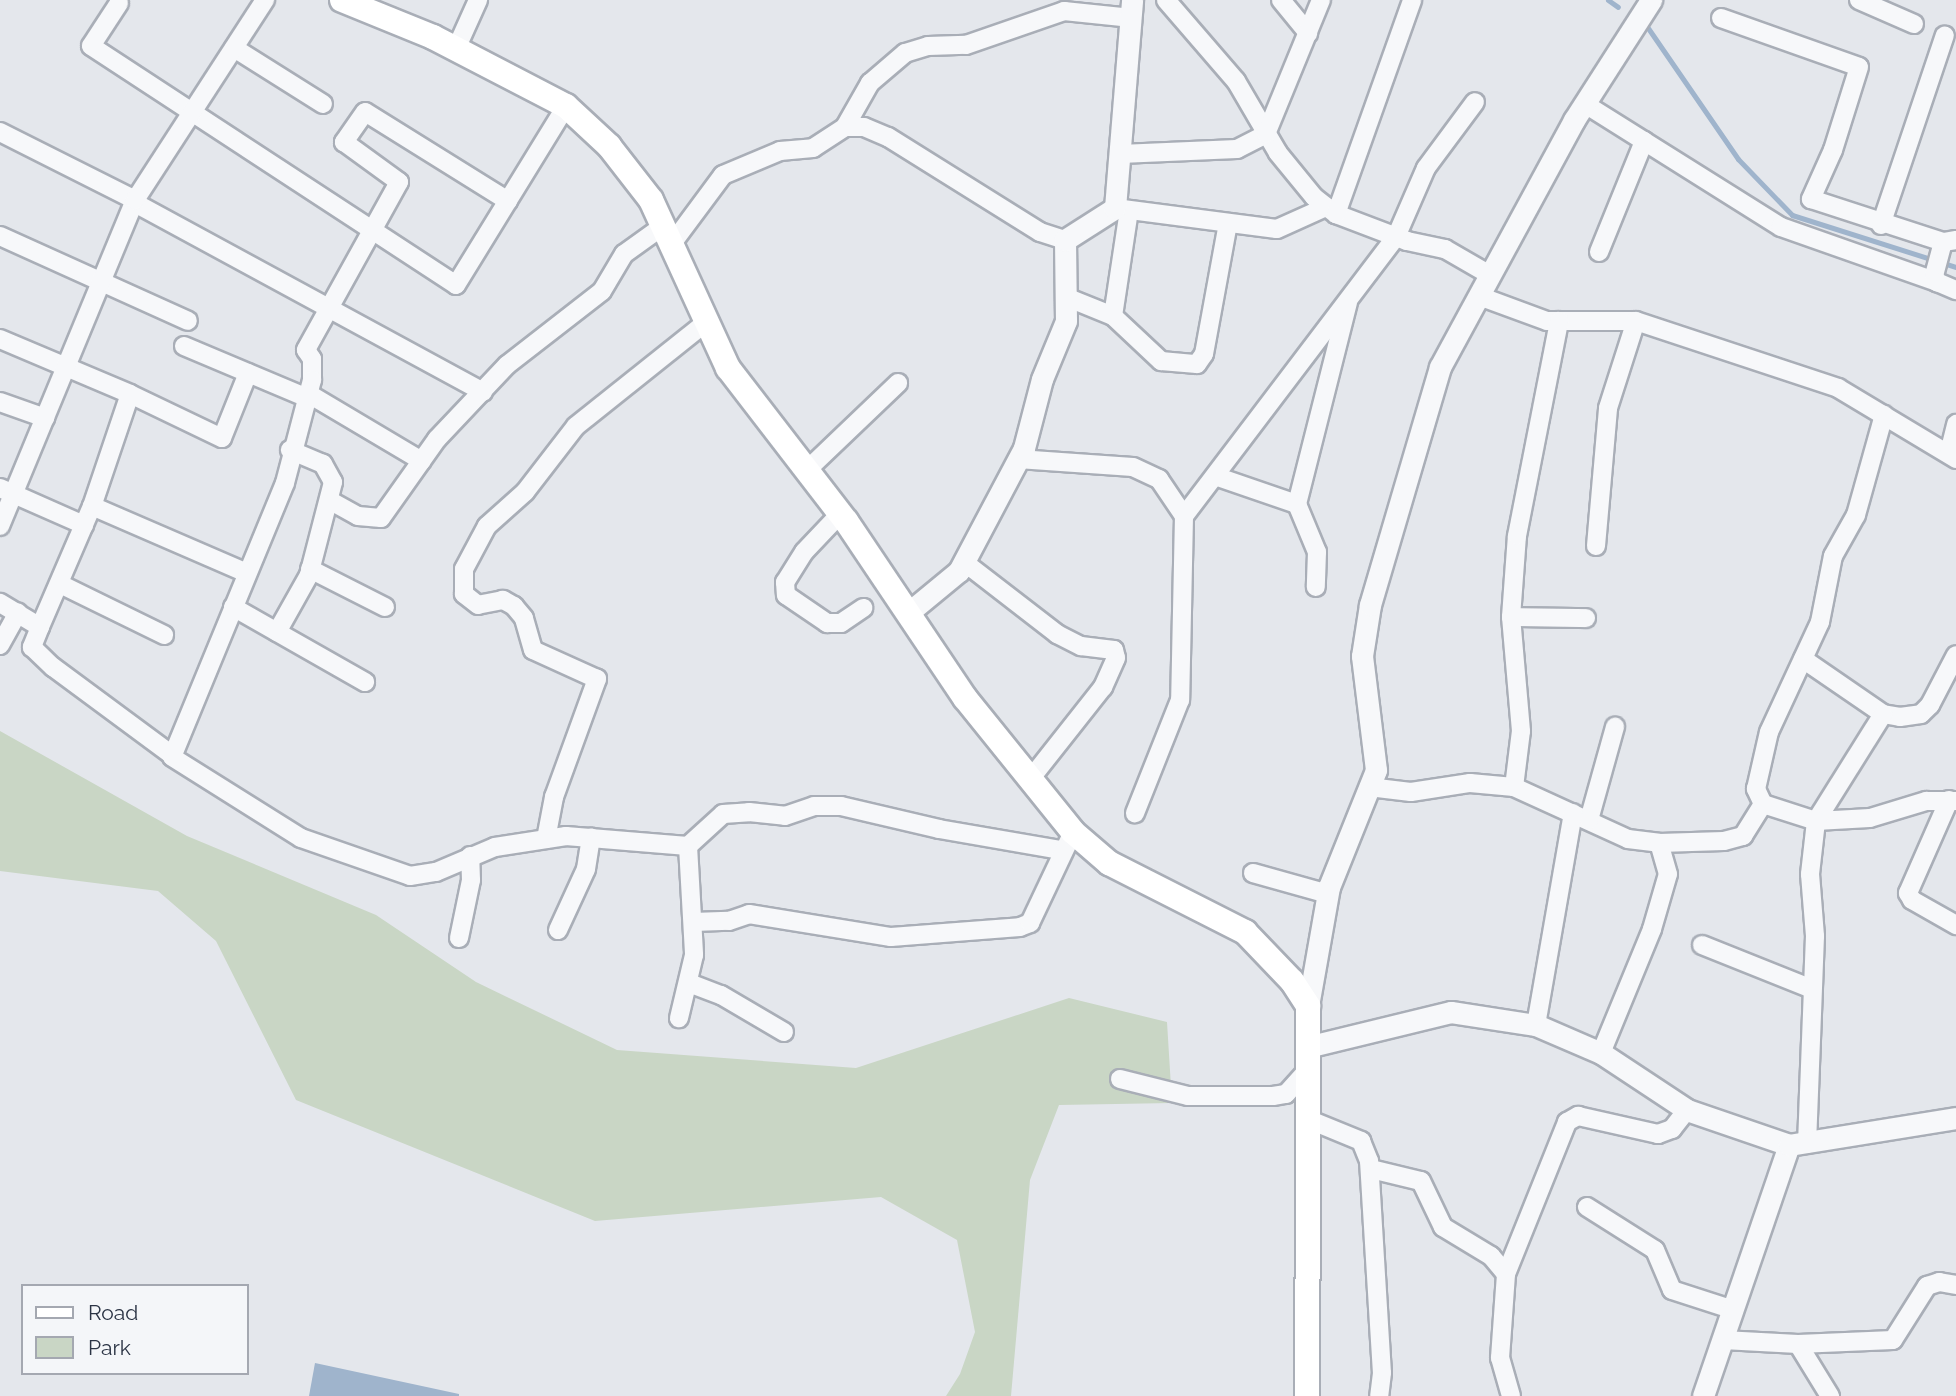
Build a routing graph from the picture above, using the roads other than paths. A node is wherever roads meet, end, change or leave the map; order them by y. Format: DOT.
graph roads {
  1 [pos="265,0"];
  2 [pos="478,0"];
  3 [pos="1166,0"];
  4 [pos="1281,0"];
  5 [pos="1321,0"];
  6 [pos="1412,0"];
  7 [pos="1651,0"];
  8 [pos="1859,0"];
  9 [pos="119,3"];
  10 [pos="357,3"];
  11 [pos="1132,9"];
  12 [pos="1721,18"];
  13 [pos="1914,24"];
  14 [pos="1308,33"];
  15 [pos="1945,35"];
  16 [pos="234,48"];
  17 [pos="456,49"];
  18 [pos="1475,102"];
  19 [pos="323,104"];
  20 [pos="1585,104"];
  21 [pos="566,106"];
  22 [pos="189,114"];
  23 [pos="845,127"];
  24 [pos="0,132"];
  25 [pos="1266,134"];
  26 [pos="1644,141"];
  27 [pos="1120,154"];
  28 [pos="508,201"];
  29 [pos="135,202"];
  30 [pos="1122,209"];
  31 [pos="1331,210"];
  32 [pos="1228,223"];
  33 [pos="1881,225"];
  34 [pos="372,231"];
  35 [pos="0,236"];
  36 [pos="667,236"];
  37 [pos="1396,237"];
  38 [pos="1065,240"];
  39 [pos="1599,253"];
  40 [pos="1943,256"];
  41 [pos="1490,275"];
  42 [pos="101,282"];
  43 [pos="1956,290"];
  44 [pos="1350,295"];
  45 [pos="1479,296"];
  46 [pos="1066,297"];
  47 [pos="331,307"];
  48 [pos="1114,316"];
  49 [pos="188,321"];
  50 [pos="1559,321"];
  51 [pos="1636,321"];
  52 [pos="705,323"];
  53 [pos="0,339"];
  54 [pos="184,346"];
  55 [pos="66,366"];
  56 [pos="248,373"];
  57 [pos="898,383"];
  58 [pos="483,392"];
  59 [pos="130,394"];
  60 [pos="308,396"];
  61 [pos="0,402"];
  62 [pos="1884,415"];
  63 [pos="45,418"];
  64 [pos="1956,424"];
  65 [pos="290,450"];
  66 [pos="1953,456"];
  67 [pos="1018,459"];
  68 [pos="422,461"];
  69 [pos="807,470"];
  70 [pos="1215,476"];
  71 [pos="7,491"];
  72 [pos="329,499"];
  73 [pos="1297,505"];
  74 [pos="92,506"];
  75 [pos="840,514"];
  76 [pos="1184,516"];
  77 [pos="84,525"];
  78 [pos="0,526"];
  79 [pos="1596,546"];
  80 [pos="964,562"];
  81 [pos="310,569"];
  82 [pos="247,573"];
  83 [pos="60,584"];
  84 [pos="1315,587"];
  85 [pos="0,603"];
  86 [pos="233,607"];
  87 [pos="385,607"];
  88 [pos="863,608"];
  89 [pos="18,613"];
  90 [pos="908,613"];
  91 [pos="1511,617"];
  92 [pos="1586,618"];
  93 [pos="40,626"];
  94 [pos="277,632"];
  95 [pos="164,635"];
  96 [pos="0,645"];
  97 [pos="1956,655"];
  98 [pos="1803,659"];
  99 [pos="365,682"];
  100 [pos="1883,713"];
  101 [pos="1615,727"];
  102 [pos="172,755"];
  103 [pos="1032,777"];
  104 [pos="1369,787"];
  105 [pos="1514,787"];
  106 [pos="1953,800"];
  107 [pos="1763,804"];
  108 [pos="1135,813"];
  109 [pos="1581,817"];
  110 [pos="1816,821"];
  111 [pos="591,837"];
  112 [pos="546,839"];
  113 [pos="1067,841"];
  114 [pos="1659,843"];
  115 [pos="688,846"];
  116 [pos="470,856"];
  117 [pos="1253,873"];
  118 [pos="1328,894"];
  119 [pos="693,922"];
  120 [pos="1956,925"];
  121 [pos="558,930"];
  122 [pos="459,938"];
  123 [pos="1702,944"];
  124 [pos="689,983"];
  125 [pos="1812,989"];
  126 [pos="1308,1006"];
  127 [pos="678,1018"];
  128 [pos="1536,1025"];
  129 [pos="784,1032"];
  130 [pos="1307,1047"];
  131 [pos="1601,1053"];
  132 [pos="1306,1072"];
  133 [pos="1120,1079"];
  134 [pos="1687,1110"];
  135 [pos="1305,1118"];
  136 [pos="1956,1118"];
  137 [pos="1798,1144"];
  138 [pos="1371,1169"];
  139 [pos="1587,1207"];
  140 [pos="1506,1274"];
  141 [pos="1956,1285"];
  142 [pos="1734,1310"];
  143 [pos="1723,1340"];
  144 [pos="1798,1344"];
  145 [pos="1307,1396"];
  146 [pos="1379,1396"];
  147 [pos="1511,1396"];
  148 [pos="1703,1396"];
  149 [pos="1830,1396"];
  1 -- 16 [label="street"];
  2 -- 17 [label="street"];
  3 -- 25 [label="street"];
  4 -- 14 [label="street"];
  5 -- 14 [label="street"];
  6 -- 31 [label="street"];
  7 -- 20 [label="street"];
  8 -- 13 [label="street"];
  9 -- 22 [label="street"];
  10 -- 17 [label="main road"];
  11 -- 23 [label="street"];
  11 -- 27 [label="street"];
  12 -- 33 [label="street"];
  14 -- 25 [label="street"];
  15 -- 33 [label="street"];
  16 -- 19 [label="street"];
  16 -- 22 [label="street"];
  17 -- 21 [label="main road"];
  18 -- 37 [label="street"];
  20 -- 26 [label="street"];
  20 -- 41 [label="street"];
  21 -- 28 [label="street"];
  21 -- 36 [label="main road"];
  22 -- 29 [label="street"];
  22 -- 34 [label="street"];
  23 -- 36 [label="street"];
  23 -- 38 [label="street"];
  24 -- 29 [label="street"];
  25 -- 27 [label="street"];
  25 -- 31 [label="street"];
  26 -- 39 [label="street"];
  26 -- 40 [label="street"];
  27 -- 30 [label="street"];
  28 -- 34 [label="street"];
  28 -- 34 [label="street"];
  29 -- 42 [label="street"];
  29 -- 47 [label="street"];
  30 -- 32 [label="street"];
  30 -- 38 [label="street"];
  30 -- 48 [label="street"];
  31 -- 32 [label="street"];
  31 -- 37 [label="street"];
  32 -- 48 [label="street"];
  33 -- 40 [label="street"];
  34 -- 47 [label="street"];
  35 -- 42 [label="street"];
  36 -- 52 [label="main road"];
  36 -- 58 [label="street"];
  37 -- 41 [label="street"];
  37 -- 44 [label="street"];
  38 -- 46 [label="street"];
  40 -- 43 [label="street"];
  41 -- 45 [label="street"];
  42 -- 49 [label="street"];
  42 -- 55 [label="street"];
  44 -- 70 [label="street"];
  44 -- 73 [label="street"];
  45 -- 50 [label="street"];
  45 -- 104 [label="street"];
  46 -- 48 [label="street"];
  46 -- 67 [label="street"];
  47 -- 58 [label="street"];
  47 -- 60 [label="street"];
  50 -- 51 [label="street"];
  50 -- 91 [label="street"];
  51 -- 62 [label="street"];
  51 -- 79 [label="street"];
  52 -- 69 [label="main road"];
  52 -- 112 [label="street"];
  53 -- 55 [label="street"];
  54 -- 56 [label="street"];
  55 -- 59 [label="street"];
  55 -- 63 [label="street"];
  56 -- 59 [label="street"];
  56 -- 60 [label="street"];
  57 -- 69 [label="street"];
  58 -- 68 [label="street"];
  59 -- 74 [label="street"];
  60 -- 65 [label="street"];
  60 -- 68 [label="street"];
  61 -- 63 [label="street"];
  62 -- 66 [label="street"];
  62 -- 98 [label="street"];
  63 -- 71 [label="street"];
  64 -- 66 [label="street"];
  65 -- 72 [label="street"];
  65 -- 82 [label="street"];
  67 -- 76 [label="street"];
  67 -- 80 [label="street"];
  68 -- 72 [label="street"];
  69 -- 75 [label="main road"];
  70 -- 73 [label="street"];
  70 -- 76 [label="street"];
  71 -- 77 [label="street"];
  71 -- 78 [label="street"];
  72 -- 81 [label="street"];
  73 -- 84 [label="street"];
  74 -- 77 [label="street"];
  74 -- 82 [label="street"];
  75 -- 88 [label="street"];
  75 -- 90 [label="main road"];
  76 -- 108 [label="street"];
  77 -- 83 [label="street"];
  80 -- 90 [label="street"];
  80 -- 103 [label="street"];
  81 -- 87 [label="street"];
  81 -- 94 [label="street"];
  82 -- 86 [label="street"];
  83 -- 93 [label="street"];
  83 -- 95 [label="street"];
  85 -- 89 [label="street"];
  86 -- 94 [label="street"];
  86 -- 102 [label="street"];
  89 -- 93 [label="street"];
  89 -- 96 [label="street"];
  90 -- 103 [label="main road"];
  91 -- 92 [label="street"];
  91 -- 105 [label="street"];
  93 -- 102 [label="street"];
  94 -- 99 [label="street"];
  97 -- 100 [label="street"];
  98 -- 100 [label="street"];
  98 -- 107 [label="street"];
  100 -- 110 [label="street"];
  101 -- 109 [label="street"];
  102 -- 116 [label="street"];
  103 -- 113 [label="main road"];
  104 -- 105 [label="street"];
  104 -- 118 [label="street"];
  105 -- 109 [label="street"];
  106 -- 110 [label="street"];
  106 -- 120 [label="street"];
  107 -- 110 [label="street"];
  107 -- 114 [label="street"];
  109 -- 114 [label="street"];
  109 -- 128 [label="street"];
  110 -- 125 [label="street"];
  111 -- 112 [label="street"];
  111 -- 115 [label="street"];
  111 -- 121 [label="street"];
  112 -- 116 [label="street"];
  113 -- 115 [label="street"];
  113 -- 119 [label="street"];
  113 -- 126 [label="main road"];
  114 -- 131 [label="street"];
  115 -- 119 [label="street"];
  116 -- 122 [label="street"];
  117 -- 118 [label="street"];
  118 -- 126 [label="street"];
  119 -- 124 [label="street"];
  123 -- 125 [label="street"];
  124 -- 127 [label="street"];
  124 -- 129 [label="street"];
  125 -- 137 [label="street"];
  126 -- 130 [label="main road"];
  128 -- 130 [label="street"];
  128 -- 131 [label="street"];
  130 -- 132 [label="main road"];
  131 -- 134 [label="street"];
  132 -- 133 [label="street"];
  132 -- 135 [label="main road"];
  134 -- 137 [label="street"];
  134 -- 140 [label="street"];
  135 -- 138 [label="street"];
  135 -- 145 [label="main road"];
  136 -- 137 [label="street"];
  137 -- 142 [label="street"];
  138 -- 140 [label="street"];
  138 -- 146 [label="street"];
  139 -- 142 [label="street"];
  140 -- 147 [label="street"];
  141 -- 144 [label="street"];
  142 -- 143 [label="street"];
  143 -- 144 [label="street"];
  143 -- 148 [label="street"];
  144 -- 149 [label="street"];
}
